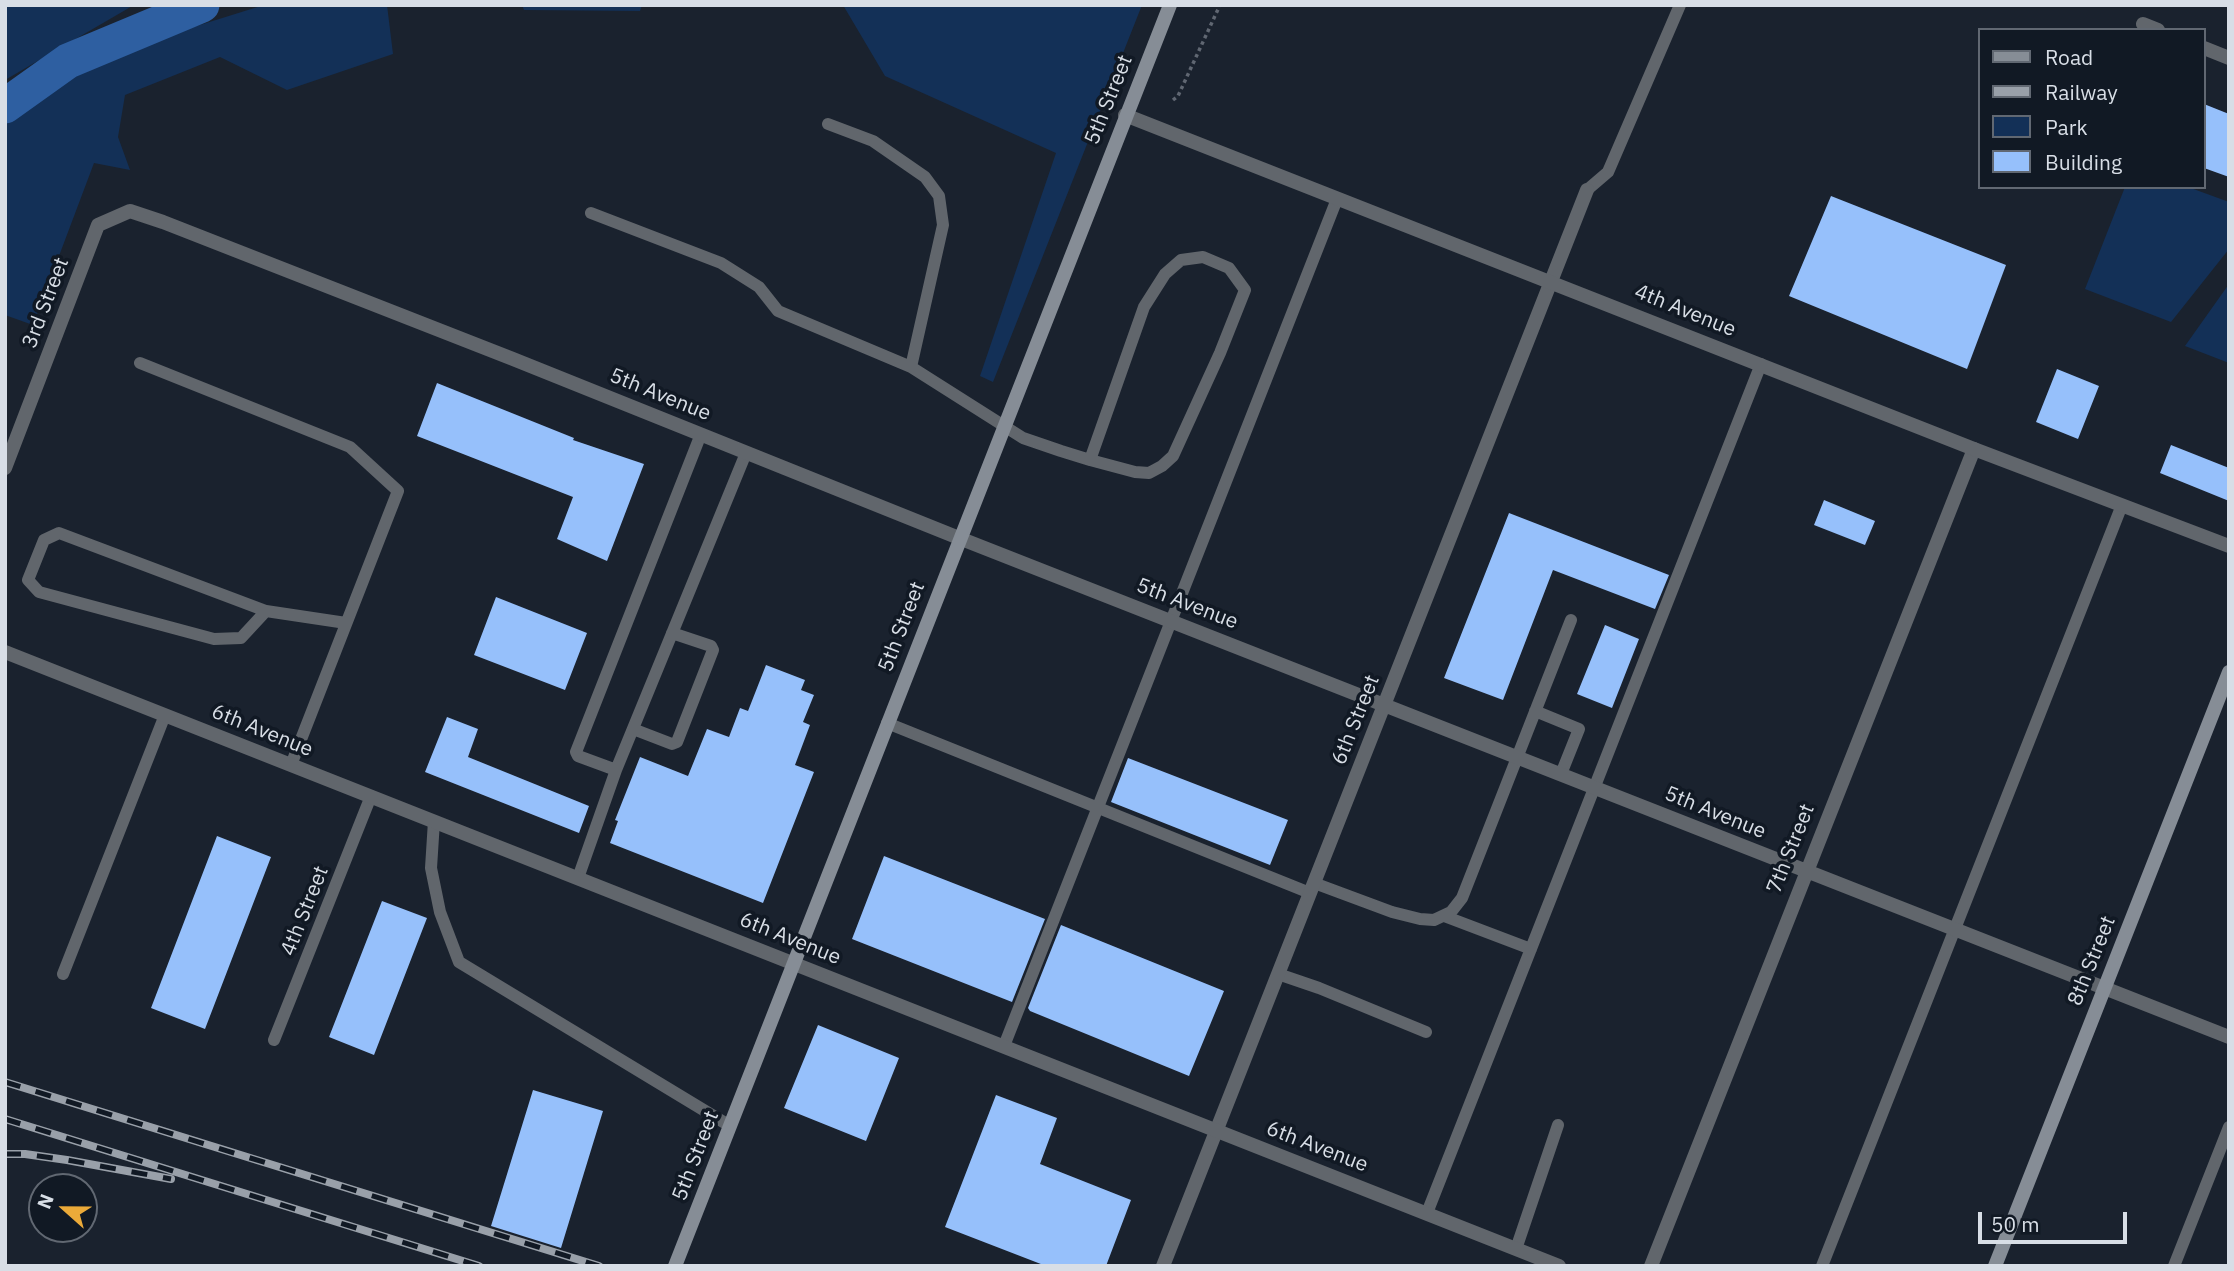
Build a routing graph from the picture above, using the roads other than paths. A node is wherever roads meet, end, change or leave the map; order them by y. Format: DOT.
graph roads {
  1 [pos="1170,5"];
  2 [pos="1680,5"];
  3 [pos="2143,24"];
  4 [pos="2153,28"];
  5 [pos="2206,49"];
  6 [pos="2229,58"];
  7 [pos="1125,115"];
  8 [pos="828,124"];
  9 [pos="1587,190"];
  10 [pos="1337,199"];
  11 [pos="130,211"];
  12 [pos="591,213"];
  13 [pos="1550,281"];
  14 [pos="139,363"];
  15 [pos="1760,364"];
  16 [pos="911,367"];
  17 [pos="1004,424"];
  18 [pos="701,434"];
  19 [pos="1974,449"];
  20 [pos="746,453"];
  21 [pos="1090,460"];
  22 [pos="5,468"];
  23 [pos="2122,505"];
  24 [pos="959,538"];
  25 [pos="2229,546"];
  26 [pos="266,611"];
  27 [pos="1170,620"];
  28 [pos="1571,620"];
  29 [pos="346,623"];
  30 [pos="673,633"];
  31 [pos="5,652"];
  32 [pos="2229,672"];
  33 [pos="1384,704"];
  34 [pos="1535,712"];
  35 [pos="165,715"];
  36 [pos="887,723"];
  37 [pos="632,729"];
  38 [pos="1517,757"];
  39 [pos="291,765"];
  40 [pos="616,771"];
  41 [pos="1561,774"];
  42 [pos="1595,788"];
  43 [pos="371,796"];
  44 [pos="1097,807"];
  45 [pos="434,821"];
  46 [pos="1805,871"];
  47 [pos="578,878"];
  48 [pos="1312,888"];
  49 [pos="1444,916"];
  50 [pos="1955,929"];
  51 [pos="1531,950"];
  52 [pos="793,963"];
  53 [pos="64,974"];
  54 [pos="1278,974"];
  55 [pos="2104,988"];
  56 [pos="1426,1032"];
  57 [pos="2229,1037"];
  58 [pos="274,1040"];
  59 [pos="1004,1046"];
  60 [pos="1558,1125"];
  61 [pos="730,1126"];
  62 [pos="2229,1127"];
  63 [pos="1216,1130"];
  64 [pos="1427,1213"];
  65 [pos="1516,1249"];
  66 [pos="675,1266"];
  67 [pos="1163,1266"];
  68 [pos="1559,1266"];
  69 [pos="1651,1266"];
  70 [pos="1822,1266"];
  71 [pos="1996,1266"];
  72 [pos="2174,1266"];
  1 -- 7 [label="main road, 5th Street"];
  2 -- 9 [label="lane"];
  3 -- 4 [label="street"];
  5 -- 6 [label="street"];
  7 -- 10 [label="street, 4th Avenue"];
  7 -- 17 [label="main road, 5th Street"];
  8 -- 16 [label="lane"];
  9 -- 13 [label="street, 6th Street"];
  10 -- 13 [label="street, 4th Avenue"];
  10 -- 27 [label="lane"];
  11 -- 18 [label="street, 5th Avenue"];
  11 -- 22 [label="street, 3rd Street"];
  12 -- 16 [label="lane"];
  13 -- 15 [label="street, 4th Avenue"];
  13 -- 33 [label="street, 6th Street"];
  14 -- 29 [label="lane"];
  15 -- 19 [label="street, 4th Avenue"];
  15 -- 42 [label="lane"];
  16 -- 17 [label="lane"];
  17 -- 21 [label="lane"];
  17 -- 24 [label="main road, 5th Street"];
  18 -- 20 [label="street, 5th Avenue"];
  18 -- 40 [label="lane"];
  19 -- 23 [label="street, 4th Avenue"];
  19 -- 46 [label="street, 7th Street"];
  20 -- 24 [label="street, 5th Avenue"];
  20 -- 30 [label="lane"];
  21 -- 21 [label="lane"];
  23 -- 25 [label="street, 4th Avenue"];
  23 -- 50 [label="lane"];
  24 -- 27 [label="street, 5th Avenue"];
  24 -- 36 [label="main road, 5th Street"];
  26 -- 26 [label="lane"];
  26 -- 29 [label="lane"];
  27 -- 33 [label="street, 5th Avenue"];
  27 -- 44 [label="lane"];
  28 -- 34 [label="lane"];
  29 -- 39 [label="lane"];
  30 -- 37 [label="lane"];
  30 -- 37 [label="lane"];
  31 -- 35 [label="street, 6th Avenue"];
  32 -- 55 [label="main road, 8th Street"];
  33 -- 38 [label="street, 5th Avenue"];
  33 -- 48 [label="street, 6th Street"];
  34 -- 38 [label="lane"];
  34 -- 41 [label="lane"];
  35 -- 39 [label="street, 6th Avenue"];
  35 -- 53 [label="lane"];
  36 -- 44 [label="lane"];
  36 -- 52 [label="main road, 5th Street"];
  37 -- 40 [label="lane"];
  38 -- 41 [label="street, 5th Avenue"];
  38 -- 49 [label="lane"];
  39 -- 43 [label="street, 6th Avenue"];
  40 -- 47 [label="lane"];
  41 -- 42 [label="street, 5th Avenue"];
  42 -- 46 [label="street, 5th Avenue"];
  42 -- 51 [label="lane"];
  43 -- 45 [label="street, 6th Avenue"];
  43 -- 58 [label="lane, 4th Street"];
  44 -- 48 [label="lane"];
  44 -- 59 [label="lane"];
  45 -- 47 [label="street, 6th Avenue"];
  45 -- 61 [label="lane"];
  46 -- 50 [label="street, 5th Avenue"];
  46 -- 69 [label="street, 7th Street"];
  47 -- 52 [label="street, 6th Avenue"];
  48 -- 49 [label="lane"];
  48 -- 54 [label="street, 6th Street"];
  49 -- 51 [label="lane"];
  50 -- 55 [label="street, 5th Avenue"];
  50 -- 70 [label="lane"];
  51 -- 64 [label="lane"];
  52 -- 59 [label="street, 6th Avenue"];
  52 -- 61 [label="main road, 5th Street"];
  54 -- 56 [label="lane"];
  54 -- 63 [label="street, 6th Street"];
  55 -- 57 [label="street, 5th Avenue"];
  55 -- 71 [label="main road, 8th Street"];
  59 -- 63 [label="street, 6th Avenue"];
  60 -- 65 [label="lane"];
  61 -- 66 [label="main road, 5th Street"];
  62 -- 72 [label="lane"];
  63 -- 64 [label="street, 6th Avenue"];
  63 -- 67 [label="street, 6th Street"];
  64 -- 65 [label="street, 6th Avenue"];
  65 -- 68 [label="street, 6th Avenue"];
}
